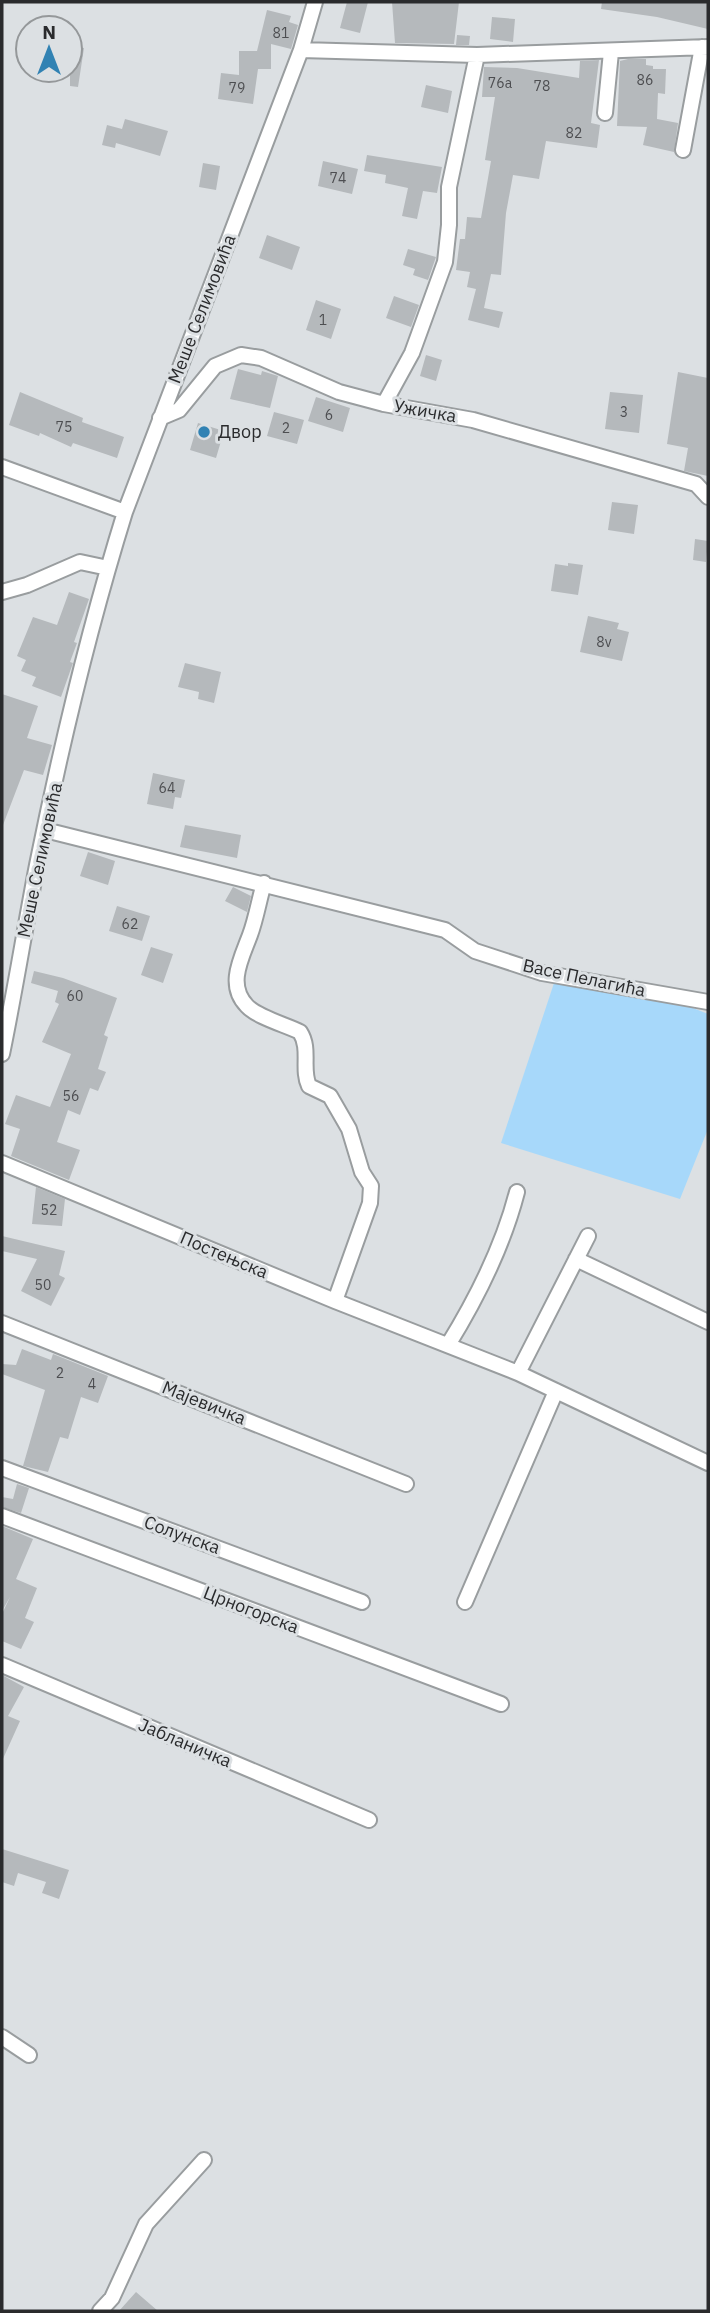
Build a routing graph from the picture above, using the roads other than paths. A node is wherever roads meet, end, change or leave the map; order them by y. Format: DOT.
graph roads {
  1 [pos="315,2"];
  2 [pos="705,47"];
  3 [pos="301,50"];
  4 [pos="611,52"];
  5 [pos="477,55"];
  6 [pos="605,113"];
  7 [pos="682,150"];
  8 [pos="384,404"];
  9 [pos="160,418"];
  10 [pos="2,467"];
  11 [pos="708,497"];
  12 [pos="125,512"];
  13 [pos="108,568"];
  14 [pos="2,592"];
  15 [pos="45,830"];
  16 [pos="264,883"];
  17 [pos="708,1002"];
  18 [pos="4,1029"];
  19 [pos="2,1054"];
  20 [pos="2,1163"];
  21 [pos="517,1192"];
  22 [pos="588,1236"];
  23 [pos="576,1259"];
  24 [pos="335,1301"];
  25 [pos="708,1322"];
  26 [pos="2,1323"];
  27 [pos="448,1345"];
  28 [pos="518,1373"];
  29 [pos="556,1391"];
  30 [pos="708,1463"];
  31 [pos="2,1468"];
  32 [pos="406,1483"];
  33 [pos="2,1516"];
  34 [pos="362,1602"];
  35 [pos="466,1602"];
  36 [pos="2,1665"];
  37 [pos="501,1704"];
  38 [pos="369,1820"];
  39 [pos="2,2037"];
  40 [pos="29,2055"];
  41 [pos="204,2160"];
  42 [pos="100,2311"];
  1 -- 3 [label="street, Меше Селимовића"];
  2 -- 4 [label="street"];
  2 -- 7 [label="street"];
  3 -- 5 [label="street"];
  3 -- 9 [label="street, Меше Селимовића"];
  4 -- 5 [label="street"];
  4 -- 6 [label="street"];
  5 -- 8 [label="street"];
  8 -- 9 [label="street, Ужичка"];
  8 -- 11 [label="street, Ужичка"];
  9 -- 12 [label="street, Меше Селимовића"];
  10 -- 12 [label="street"];
  12 -- 13 [label="street, Меше Селимовића"];
  13 -- 14 [label="street"];
  13 -- 15 [label="street, Меше Селимовића"];
  15 -- 16 [label="street, Васе Пелагића"];
  15 -- 18 [label="street, Меше Селимовића"];
  16 -- 17 [label="street, Васе Пелагића"];
  16 -- 24 [label="street"];
  18 -- 19 [label="street, Меше Селимовића"];
  20 -- 24 [label="street, Постењска"];
  21 -- 27 [label="street"];
  22 -- 23 [label="street"];
  23 -- 25 [label="street"];
  23 -- 28 [label="street"];
  24 -- 27 [label="street, Постењска"];
  26 -- 32 [label="street, Мајевичка"];
  27 -- 28 [label="street, Постењска"];
  28 -- 29 [label="street, Постењска"];
  29 -- 30 [label="street, Постењска"];
  29 -- 35 [label="street"];
  31 -- 34 [label="street, Солунска"];
  33 -- 37 [label="street, Црногорска"];
  36 -- 38 [label="street, Јабланичка"];
  39 -- 40 [label="street"];
  41 -- 42 [label="street"];
}
